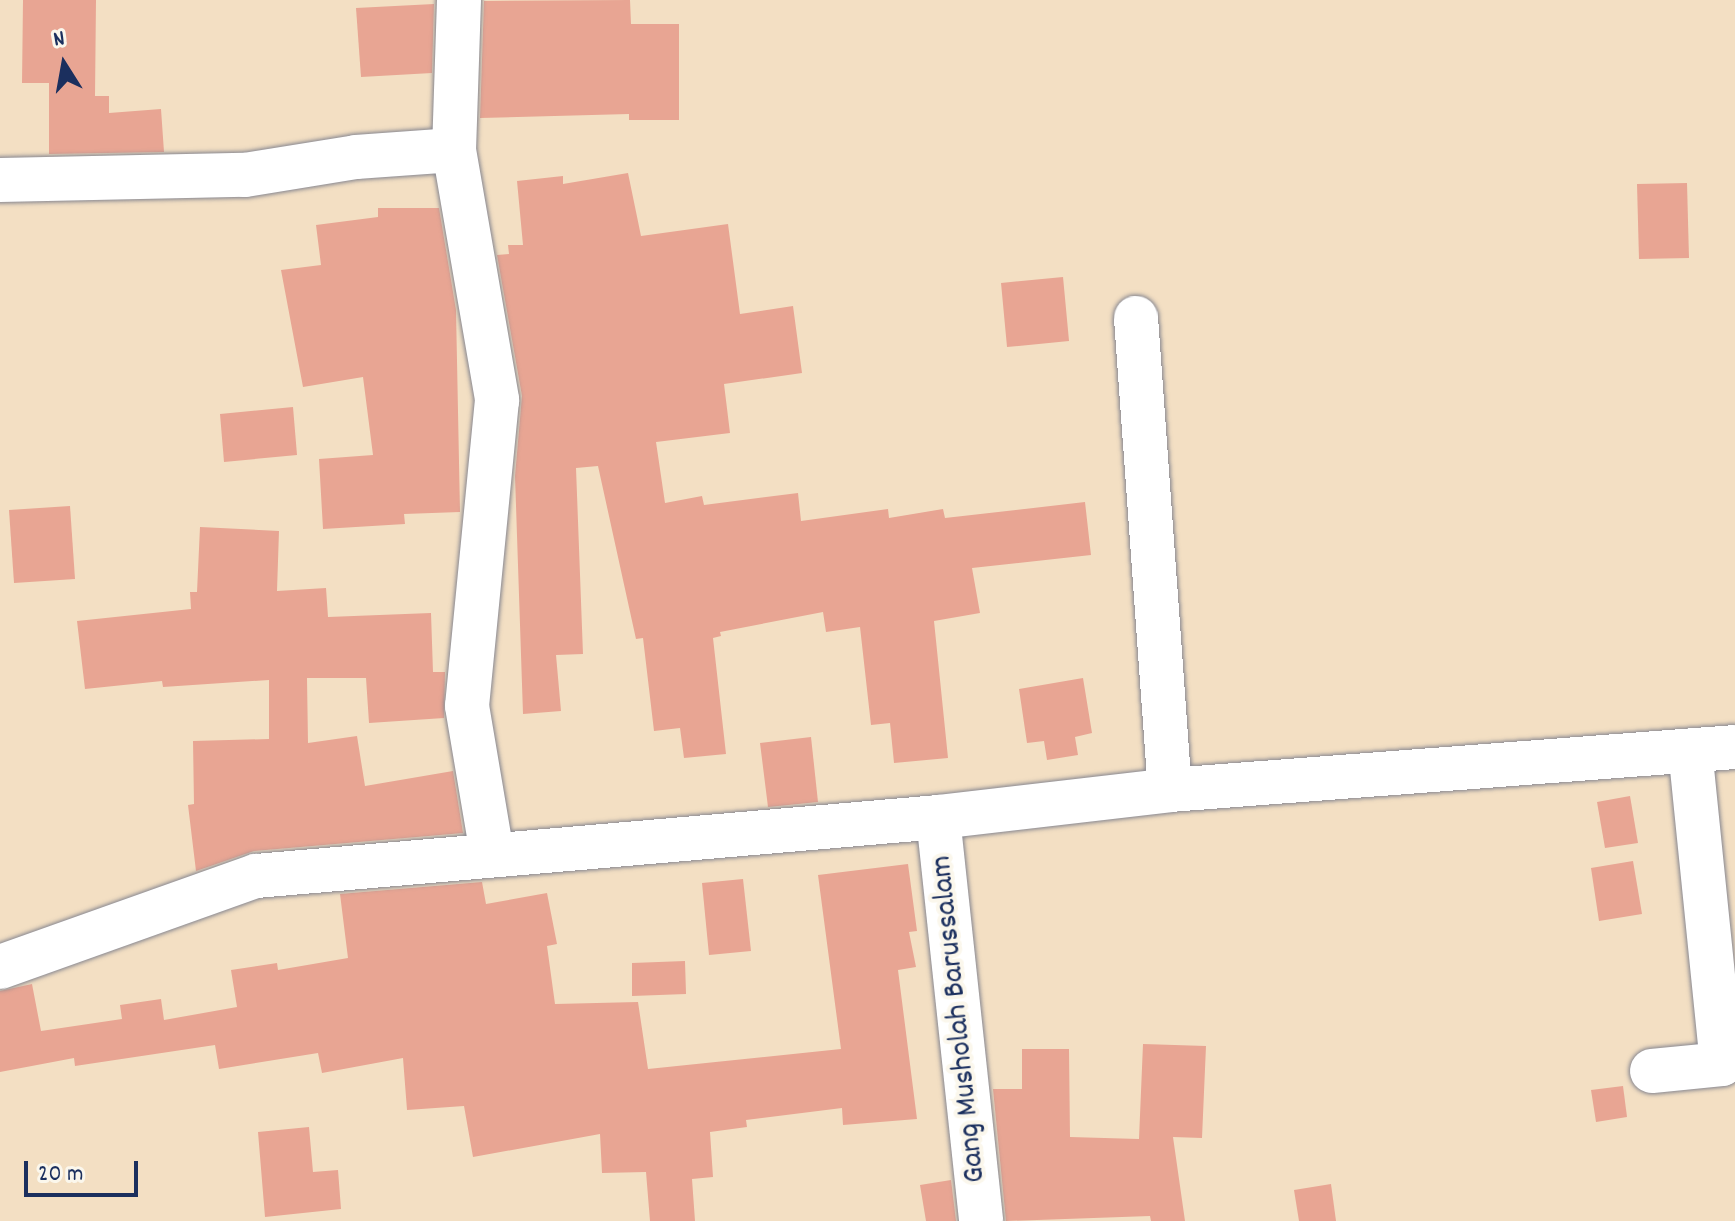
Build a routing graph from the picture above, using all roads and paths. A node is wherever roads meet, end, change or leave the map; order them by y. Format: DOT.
graph roads {
  1 [pos="459,0"];
  2 [pos="454,150"];
  3 [pos="0,180"];
  4 [pos="1136,318"];
  5 [pos="1735,747"];
  6 [pos="1690,751"];
  7 [pos="1170,790"];
  8 [pos="938,817"];
  9 [pos="492,854"];
  10 [pos="0,967"];
  11 [pos="1728,1063"];
  12 [pos="1652,1071"];
  13 [pos="981,1221"];
  1 -- 2 [label="street"];
  2 -- 3 [label="street"];
  2 -- 9 [label="street"];
  4 -- 7 [label="street"];
  5 -- 6 [label="street"];
  6 -- 7 [label="street"];
  6 -- 11 [label="street"];
  7 -- 8 [label="street"];
  8 -- 9 [label="street"];
  8 -- 13 [label="street, Gang Musholah Barussalam"];
  9 -- 10 [label="street"];
  11 -- 12 [label="street"];
}
